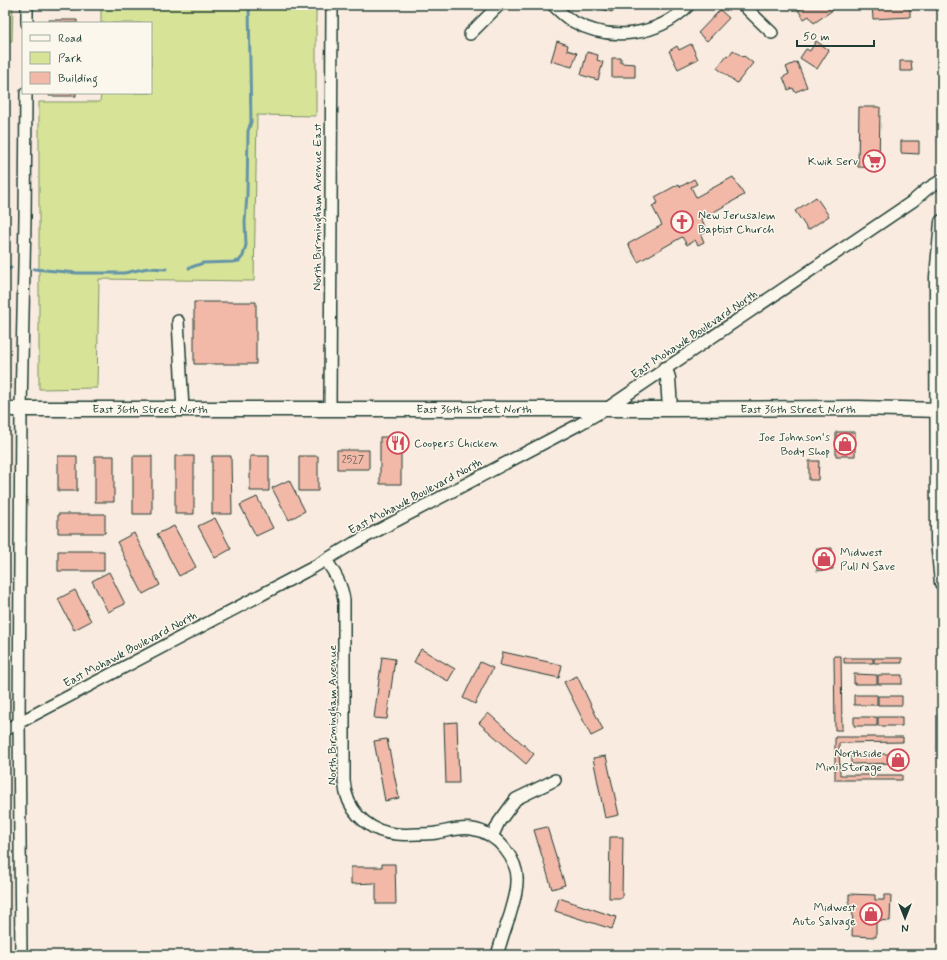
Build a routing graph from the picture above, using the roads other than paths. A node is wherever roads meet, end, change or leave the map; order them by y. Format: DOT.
graph roads {
  1 [pos="27,5"];
  2 [pos="332,5"];
  3 [pos="499,5"];
  4 [pos="553,5"];
  5 [pos="689,5"];
  6 [pos="743,5"];
  7 [pos="26,22"];
  8 [pos="772,33"];
  9 [pos="470,34"];
  10 [pos="26,94"];
  11 [pos="942,180"];
  12 [pos="942,222"];
  13 [pos="178,321"];
  14 [pos="665,369"];
  15 [pos="183,408"];
  16 [pos="330,408"];
  17 [pos="5,409"];
  18 [pos="21,409"];
  19 [pos="606,409"];
  20 [pos="670,409"];
  21 [pos="940,410"];
  22 [pos="326,560"];
  23 [pos="942,583"];
  24 [pos="19,722"];
  25 [pos="5,730"];
  26 [pos="555,780"];
  27 [pos="492,837"];
  28 [pos="21,955"];
  29 [pos="497,955"];
  1 -- 7 [label="street"];
  2 -- 16 [label="street, North Birmingham Avenue East"];
  3 -- 9 [label="street"];
  4 -- 5 [label="street"];
  6 -- 8 [label="street"];
  10 -- 18 [label="street"];
  11 -- 14 [label="street, East Mohawk Boulevard North"];
  12 -- 21 [label="main road"];
  13 -- 15 [label="street"];
  14 -- 19 [label="street, East Mohawk Boulevard North"];
  14 -- 20 [label="main road"];
  15 -- 16 [label="main road, East 36th Street North"];
  15 -- 18 [label="main road, East 36th Street North"];
  16 -- 19 [label="main road, East 36th Street North"];
  17 -- 18 [label="main road, East 36th Street North"];
  18 -- 24 [label="street"];
  19 -- 20 [label="main road, East 36th Street North"];
  19 -- 22 [label="street, East Mohawk Boulevard North"];
  20 -- 21 [label="main road, East 36th Street North"];
  21 -- 23 [label="main road"];
  22 -- 24 [label="street, East Mohawk Boulevard North"];
  22 -- 27 [label="street, North Birmingham Avenue"];
  24 -- 25 [label="street, East Mohawk Boulevard North"];
  24 -- 28 [label="street"];
  26 -- 27 [label="street"];
  27 -- 29 [label="street, North Birmingham Avenue"];
}
